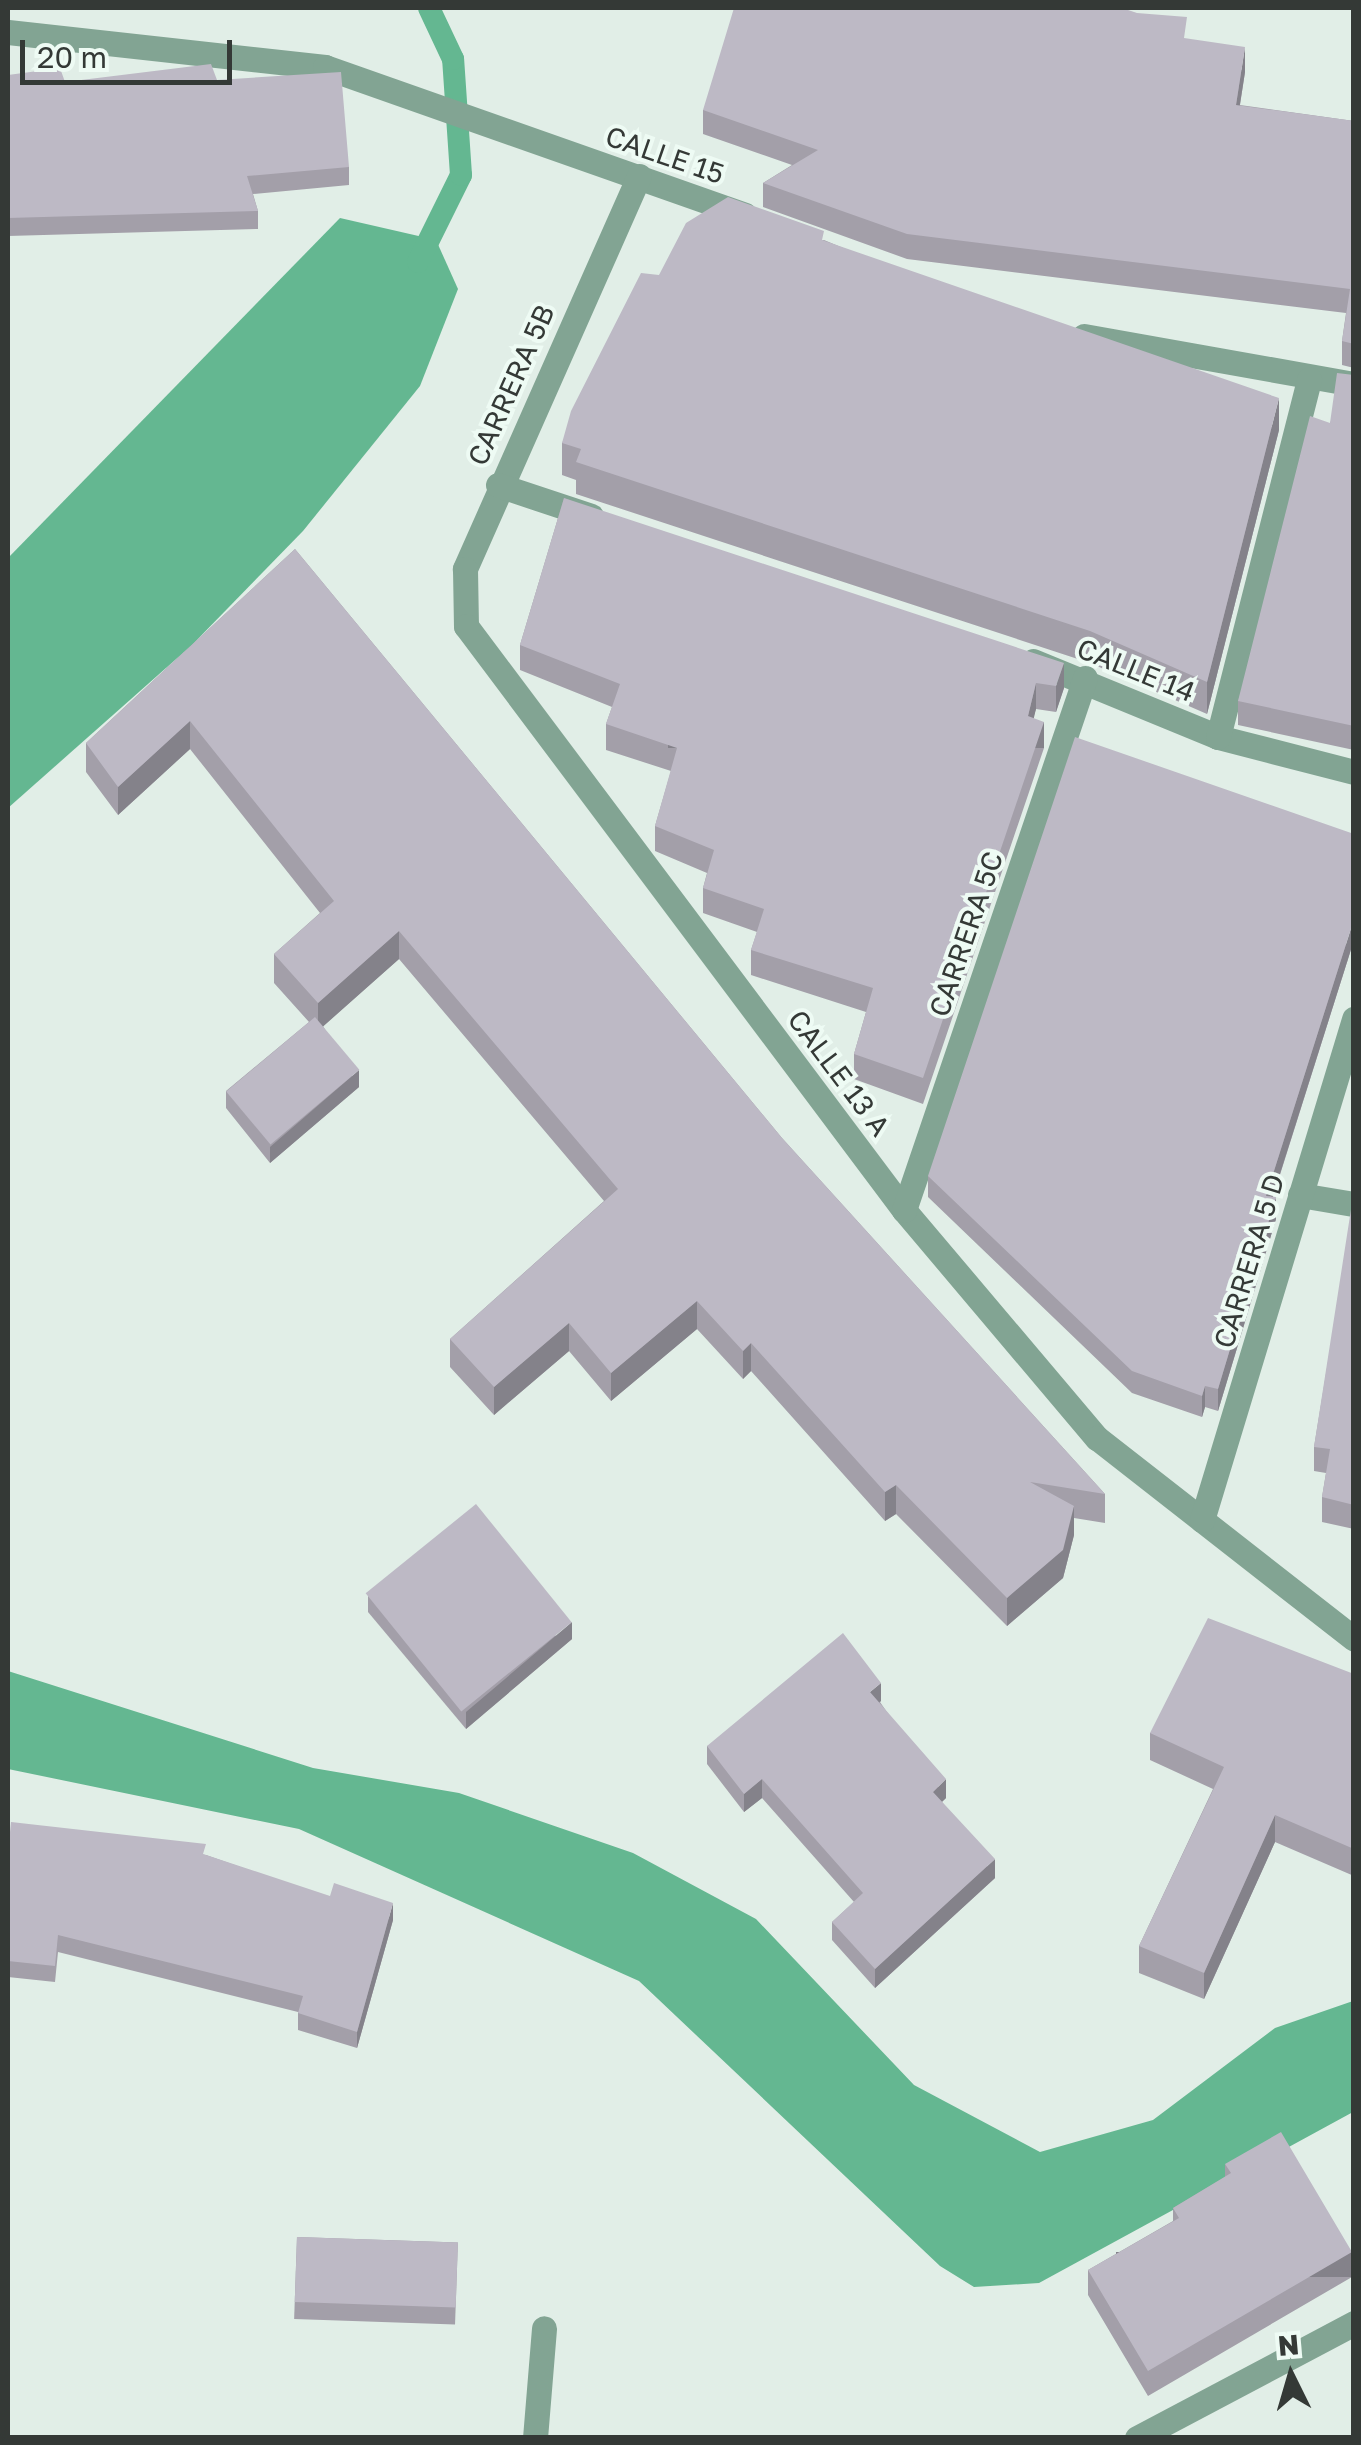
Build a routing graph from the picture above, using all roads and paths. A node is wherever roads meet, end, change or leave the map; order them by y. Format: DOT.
graph roads {
  1 [pos="8,32"];
  2 [pos="639,176"];
  3 [pos="768,223"];
  4 [pos="1063,332"];
  5 [pos="1309,379"];
  6 [pos="1354,384"];
  7 [pos="498,486"];
  8 [pos="612,523"];
  9 [pos="466,626"];
  10 [pos="1009,654"];
  11 [pos="1085,678"];
  12 [pos="1218,736"];
  13 [pos="1354,772"];
  14 [pos="1354,1020"];
  15 [pos="1300,1195"];
  16 [pos="1354,1204"];
  17 [pos="904,1210"];
  18 [pos="1202,1520"];
  19 [pos="1354,1638"];
  20 [pos="1354,2322"];
  21 [pos="544,2328"];
  22 [pos="535,2438"];
  23 [pos="1136,2438"];
  1 -- 2 [label="street, CALLE 15"];
  2 -- 3 [label="street, CALLE 15"];
  2 -- 7 [label="street, CARRERA 5B"];
  4 -- 5 [label="street"];
  5 -- 6 [label="street"];
  5 -- 12 [label="street"];
  7 -- 8 [label="street"];
  7 -- 9 [label="street, CARRERA 5B"];
  9 -- 17 [label="street, CALLE 13 A"];
  10 -- 11 [label="street, CALLE 14"];
  11 -- 12 [label="street, CALLE 14"];
  11 -- 17 [label="street, CARRERA 5C"];
  12 -- 13 [label="street, CALLE 14"];
  14 -- 15 [label="street, CARRERA 5 D"];
  15 -- 16 [label="street"];
  15 -- 18 [label="street, CARRERA 5 D"];
  17 -- 18 [label="street, CALLE 13 A"];
  18 -- 19 [label="street, CALLE 13 A"];
  20 -- 23 [label="street"];
  21 -- 22 [label="street"];
}
